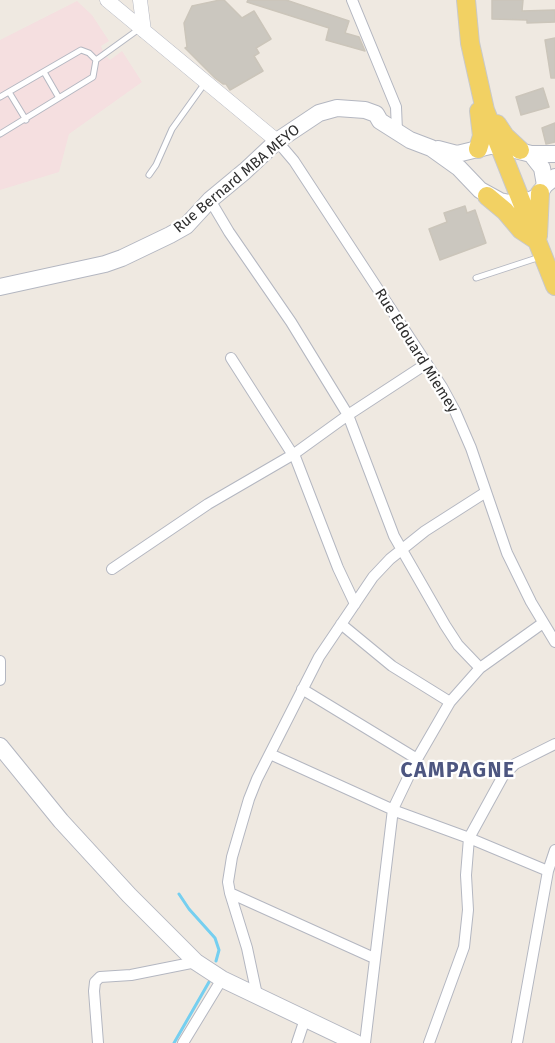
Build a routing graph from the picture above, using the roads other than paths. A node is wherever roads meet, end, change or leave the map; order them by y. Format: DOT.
graph roads {
  1 [pos="139,0"];
  2 [pos="352,0"];
  3 [pos="466,0"];
  4 [pos="111,3"];
  5 [pos="142,29"];
  6 [pos="96,60"];
  7 [pos="44,72"];
  8 [pos="476,76"];
  9 [pos="205,83"];
  10 [pos="9,92"];
  11 [pos="0,97"];
  12 [pos="59,98"];
  13 [pos="26,120"];
  14 [pos="396,131"];
  15 [pos="0,134"];
  16 [pos="276,141"];
  17 [pos="500,146"];
  18 [pos="431,148"];
  19 [pos="473,151"];
  20 [pos="526,152"];
  21 [pos="555,154"];
  22 [pos="148,175"];
  23 [pos="473,183"];
  24 [pos="547,185"];
  25 [pos="487,196"];
  26 [pos="210,200"];
  27 [pos="521,203"];
  28 [pos="540,248"];
  29 [pos="476,278"];
  30 [pos="555,286"];
  31 [pos="0,287"];
  32 [pos="231,358"];
  33 [pos="426,364"];
  34 [pos="348,415"];
  35 [pos="293,454"];
  36 [pos="486,492"];
  37 [pos="402,550"];
  38 [pos="112,569"];
  39 [pos="355,604"];
  40 [pos="543,623"];
  41 [pos="341,624"];
  42 [pos="555,642"];
  43 [pos="0,660"];
  44 [pos="480,668"];
  45 [pos="0,680"];
  46 [pos="302,689"];
  47 [pos="450,702"];
  48 [pos="555,744"];
  49 [pos="1,751"];
  50 [pos="270,754"];
  51 [pos="417,759"];
  52 [pos="393,809"];
  53 [pos="468,838"];
  54 [pos="555,850"];
  55 [pos="548,871"];
  56 [pos="230,893"];
  57 [pos="374,958"];
  58 [pos="196,962"];
  59 [pos="222,979"];
  60 [pos="257,995"];
  61 [pos="305,1019"];
  62 [pos="98,1043"];
  63 [pos="183,1043"];
  64 [pos="297,1043"];
  65 [pos="356,1043"];
  66 [pos="365,1043"];
  67 [pos="429,1043"];
  68 [pos="517,1043"];
  1 -- 4 [label="street"];
  1 -- 5 [label="street"];
  2 -- 14 [label="street"];
  3 -- 8 [label="main road"];
  4 -- 5 [label="street"];
  5 -- 6 [label="lane"];
  5 -- 9 [label="street"];
  6 -- 7 [label="lane"];
  6 -- 12 [label="lane"];
  7 -- 10 [label="lane"];
  7 -- 12 [label="lane"];
  8 -- 17 [label="main road"];
  8 -- 19 [label="main road"];
  8 -- 20 [label="main road"];
  9 -- 16 [label="street"];
  9 -- 22 [label="lane"];
  10 -- 11 [label="lane"];
  10 -- 13 [label="lane"];
  12 -- 13 [label="lane"];
  13 -- 15 [label="lane"];
  14 -- 16 [label="main road, Rue Bernard MBA MEYO"];
  14 -- 18 [label="main road, Rue Bernard MBA MEYO"];
  16 -- 26 [label="main road, Rue Bernard MBA MEYO"];
  16 -- 33 [label="street, Rue Edouard Miemey"];
  17 -- 19 [label="main road"];
  17 -- 20 [label="main road"];
  17 -- 27 [label="main road"];
  18 -- 19 [label="main road"];
  18 -- 23 [label="main road"];
  19 -- 23 [label="main road"];
  20 -- 21 [label="main road"];
  20 -- 24 [label="main road"];
  23 -- 25 [label="main road"];
  24 -- 27 [label="main road"];
  24 -- 28 [label="main road"];
  25 -- 27 [label="main road"];
  25 -- 28 [label="main road"];
  26 -- 31 [label="main road, Rue Bernard MBA MEYO"];
  26 -- 34 [label="street"];
  27 -- 28 [label="main road"];
  28 -- 29 [label="lane"];
  28 -- 30 [label="main road"];
  32 -- 35 [label="street"];
  33 -- 34 [label="street"];
  33 -- 36 [label="street, Rue Edouard Miemey"];
  34 -- 35 [label="street"];
  34 -- 37 [label="street"];
  35 -- 38 [label="street"];
  35 -- 39 [label="street"];
  36 -- 37 [label="street"];
  36 -- 40 [label="street, Rue Edouard Miemey"];
  37 -- 39 [label="street"];
  37 -- 44 [label="street"];
  39 -- 41 [label="street"];
  40 -- 42 [label="street, Rue Edouard Miemey"];
  40 -- 44 [label="street"];
  41 -- 46 [label="street"];
  41 -- 47 [label="street"];
  43 -- 45 [label="street"];
  44 -- 47 [label="street"];
  46 -- 50 [label="street"];
  46 -- 51 [label="street"];
  47 -- 51 [label="street"];
  48 -- 53 [label="street"];
  49 -- 58 [label="main road"];
  50 -- 52 [label="street"];
  50 -- 56 [label="street"];
  51 -- 52 [label="street"];
  52 -- 53 [label="street"];
  52 -- 57 [label="street"];
  53 -- 55 [label="street"];
  53 -- 67 [label="street"];
  54 -- 55 [label="street"];
  55 -- 68 [label="street"];
  56 -- 57 [label="street"];
  56 -- 60 [label="street"];
  57 -- 66 [label="street"];
  58 -- 59 [label="main road"];
  58 -- 62 [label="street"];
  59 -- 60 [label="main road"];
  59 -- 63 [label="street"];
  60 -- 61 [label="main road"];
  61 -- 64 [label="street"];
  61 -- 65 [label="main road"];
}
